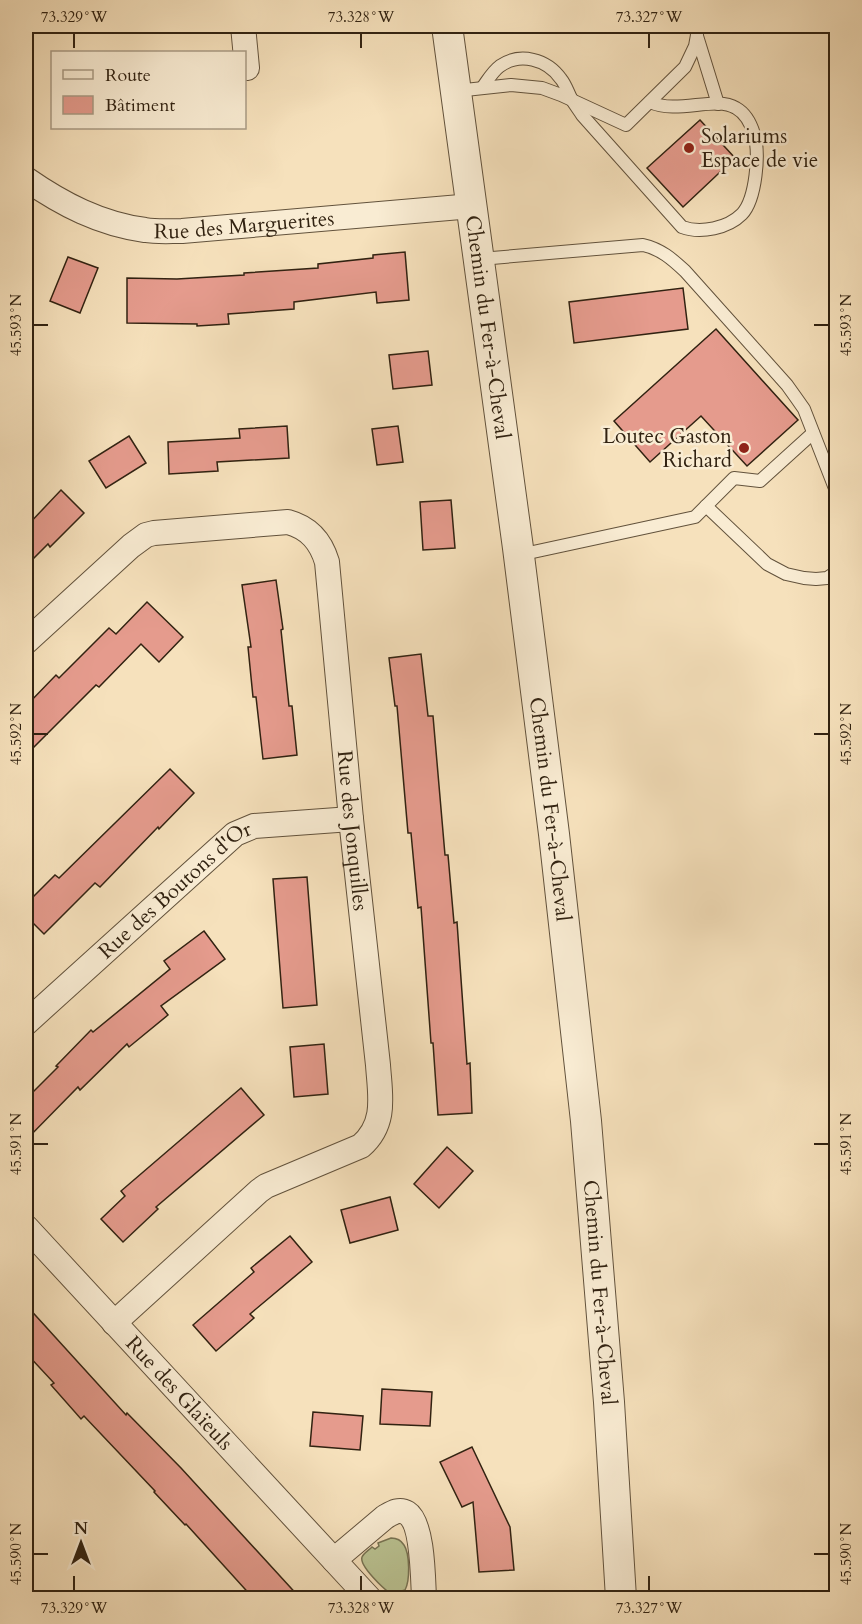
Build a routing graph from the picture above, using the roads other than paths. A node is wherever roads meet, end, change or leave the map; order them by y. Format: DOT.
graph roads {
  1 [pos="243,26"];
  2 [pos="447,26"];
  3 [pos="697,30"];
  4 [pos="245,51"];
  5 [pos="246,58"];
  6 [pos="247,68"];
  7 [pos="469,89"];
  8 [pos="573,101"];
  9 [pos="650,102"];
  10 [pos="718,104"];
  11 [pos="26,179"];
  12 [pos="472,206"];
  13 [pos="480,259"];
  14 [pos="813,433"];
  15 [pos="837,491"];
  16 [pos="706,506"];
  17 [pos="519,555"];
  18 [pos="837,572"];
  19 [pos="26,642"];
  20 [pos="351,819"];
  21 [pos="26,1023"];
  22 [pos="26,1227"];
  23 [pos="114,1323"];
  24 [pos="334,1560"];
  25 [pos="369,1599"];
  26 [pos="424,1599"];
  27 [pos="621,1599"];
  1 -- 4 [label="street"];
  2 -- 7 [label="street, Chemin du Fer-à-Cheval"];
  3 -- 9 [label="lane"];
  3 -- 10 [label="lane"];
  5 -- 6 [label="street"];
  7 -- 8 [label="lane"];
  7 -- 8 [label="lane"];
  7 -- 12 [label="street, Chemin du Fer-à-Cheval"];
  8 -- 9 [label="lane"];
  8 -- 10 [label="lane"];
  9 -- 10 [label="lane"];
  11 -- 12 [label="street, Rue des Marguerites"];
  12 -- 13 [label="street, Chemin du Fer-à-Cheval"];
  13 -- 14 [label="lane"];
  13 -- 17 [label="street, Chemin du Fer-à-Cheval"];
  14 -- 15 [label="lane"];
  14 -- 16 [label="lane"];
  16 -- 17 [label="lane"];
  16 -- 18 [label="lane"];
  17 -- 27 [label="street, Chemin du Fer-à-Cheval"];
  19 -- 20 [label="street, Rue des Jonquilles"];
  20 -- 21 [label="street, Rue des Boutons d'Or"];
  20 -- 23 [label="street, Rue des Jonquilles"];
  22 -- 23 [label="street, Rue des Glaïeuls"];
  23 -- 24 [label="street, Rue des Glaïeuls"];
  24 -- 25 [label="street, Rue des Glaïeuls"];
  24 -- 26 [label="street"];
}
